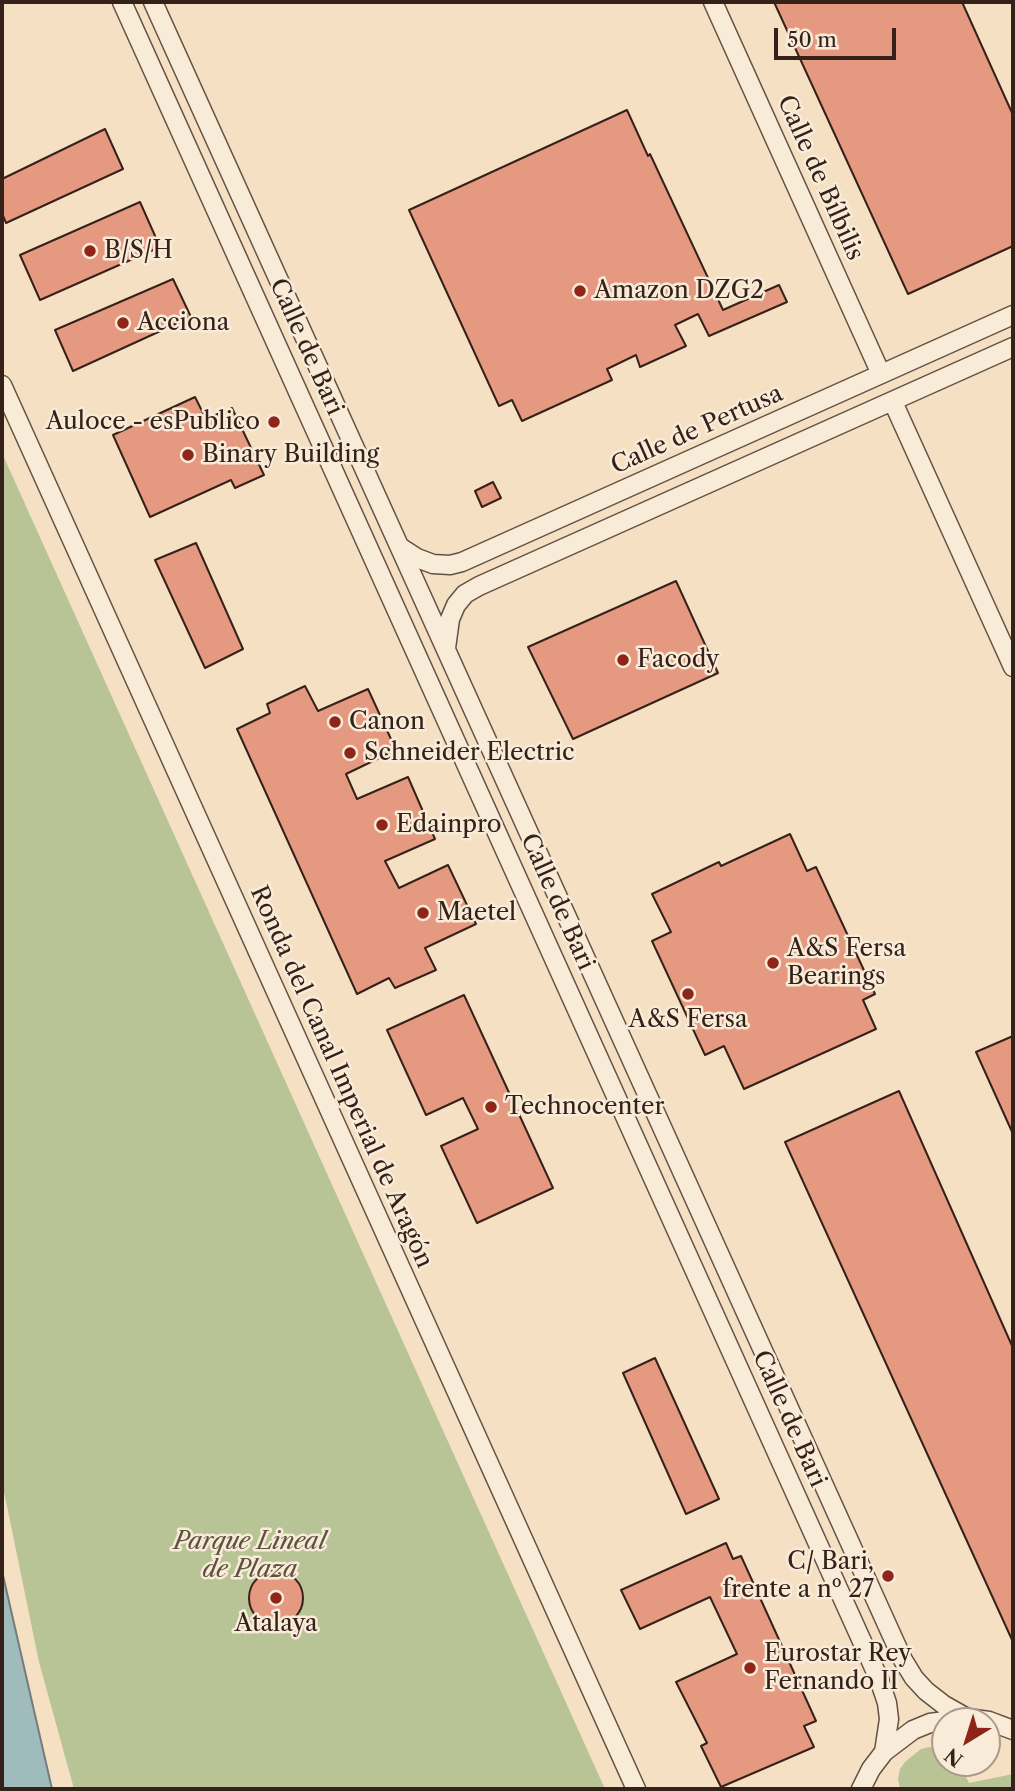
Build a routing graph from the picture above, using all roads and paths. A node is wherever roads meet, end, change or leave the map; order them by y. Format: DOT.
graph roads {
  1 [pos="122,2"];
  2 [pos="153,2"];
  3 [pos="713,2"];
  4 [pos="1013,315"];
  5 [pos="1013,347"];
  6 [pos="881,374"];
  7 [pos="2,385"];
  8 [pos="893,402"];
  9 [pos="400,547"];
  10 [pos="446,648"];
  11 [pos="1013,667"];
  12 [pos="948,1707"];
  13 [pos="931,1724"];
  14 [pos="884,1752"];
  15 [pos="636,1789"];
  16 [pos="861,1789"];
  1 -- 14 [label="street, Calle de Bari"];
  2 -- 9 [label="street, Calle de Bari"];
  3 -- 6 [label="street, Calle de Bílbilis"];
  4 -- 6 [label="street, Calle de Pertusa"];
  5 -- 8 [label="street"];
  6 -- 9 [label="street, Calle de Pertusa"];
  7 -- 15 [label="street, Ronda del Canal Imperial de Aragón"];
  8 -- 10 [label="street"];
  8 -- 11 [label="street"];
  9 -- 10 [label="street, Calle de Bari"];
  10 -- 12 [label="street, Calle de Bari"];
  13 -- 14 [label="street"];
  14 -- 16 [label="street"];
}
